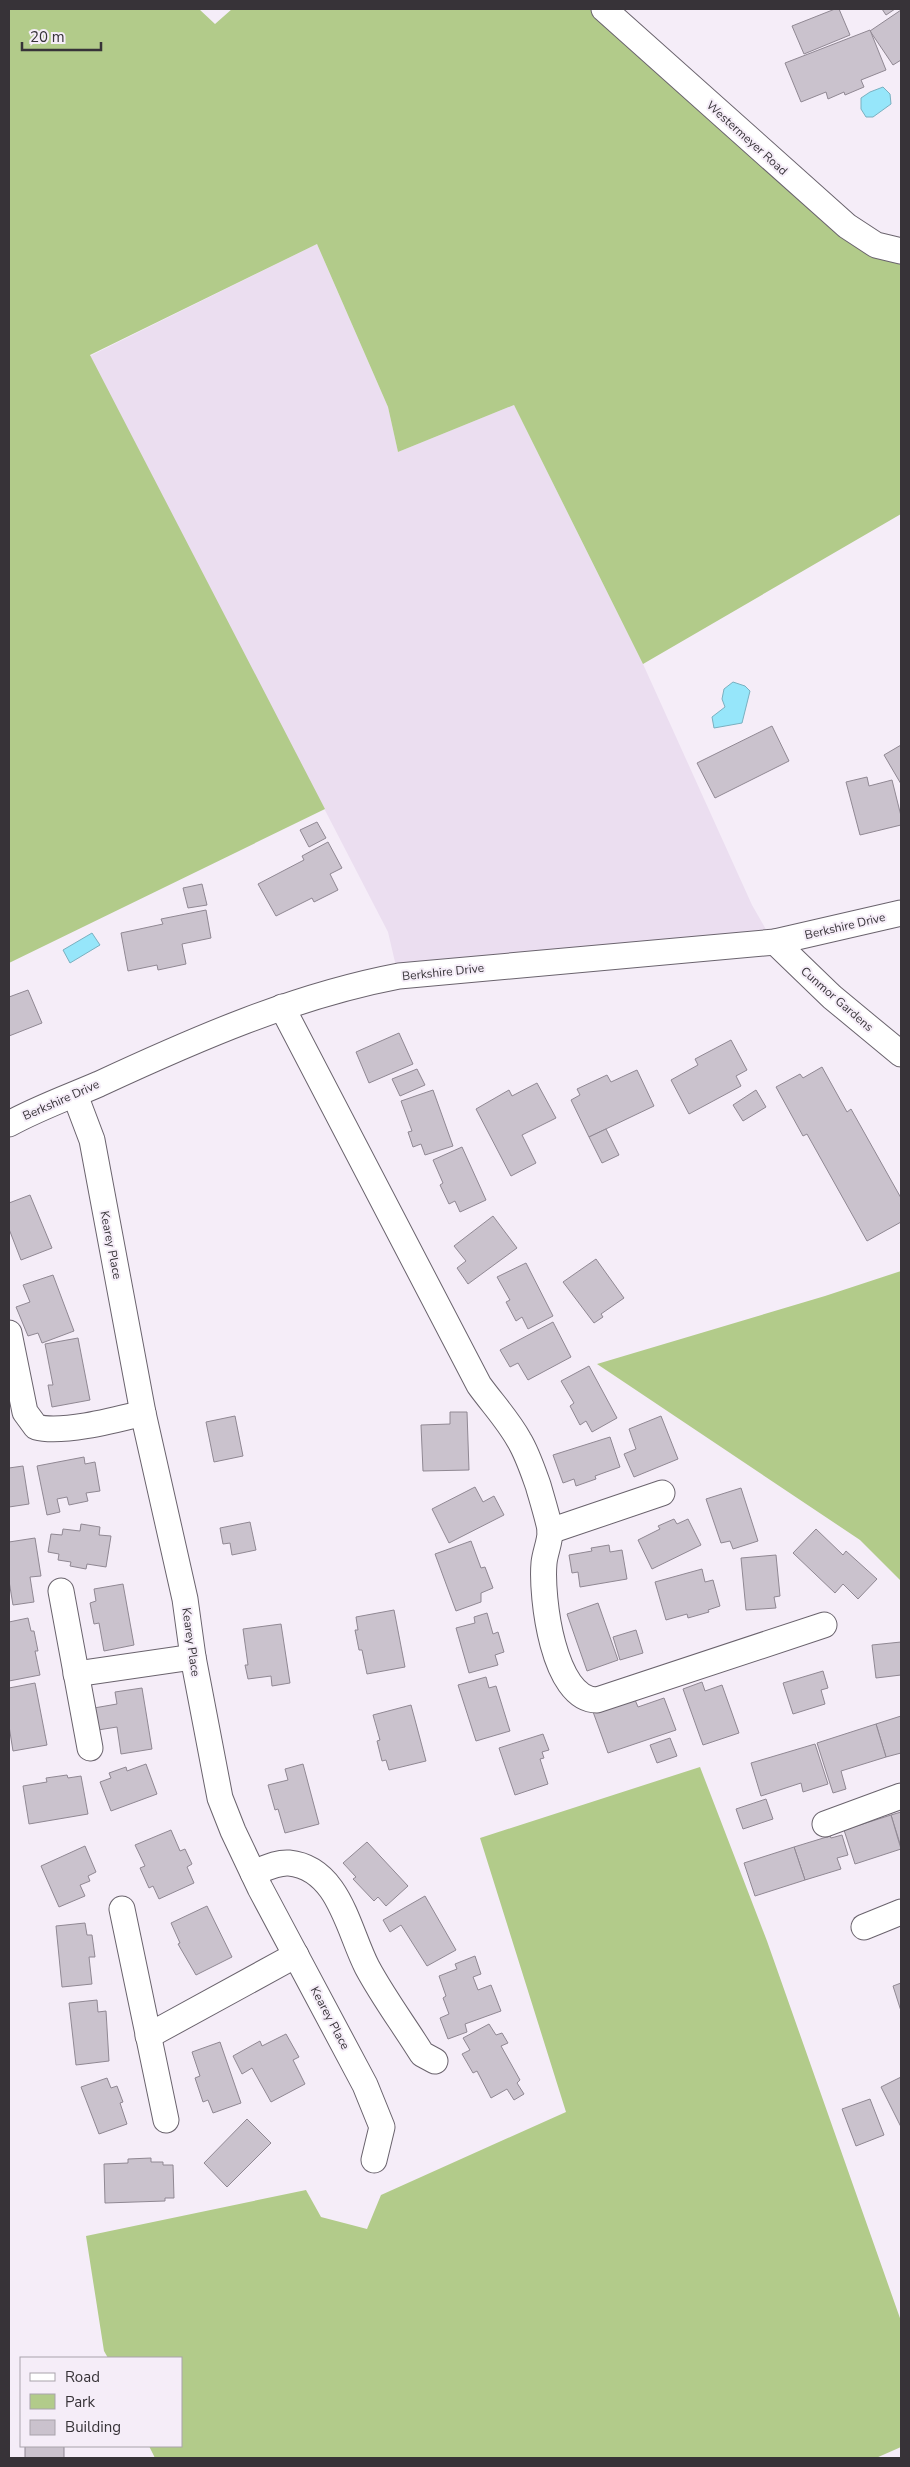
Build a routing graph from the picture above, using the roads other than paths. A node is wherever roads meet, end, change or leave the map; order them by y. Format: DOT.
graph roads {
  1 [pos="604,9"];
  2 [pos="901,250"];
  3 [pos="901,913"];
  4 [pos="774,942"];
  5 [pos="282,1007"];
  6 [pos="901,1054"];
  7 [pos="75,1095"];
  8 [pos="9,1124"];
  9 [pos="9,1333"];
  10 [pos="142,1414"];
  11 [pos="662,1493"];
  12 [pos="550,1531"];
  13 [pos="60,1592"];
  14 [pos="824,1625"];
  15 [pos="192,1658"];
  16 [pos="76,1674"];
  17 [pos="90,1748"];
  18 [pos="901,1796"];
  19 [pos="825,1824"];
  20 [pos="253,1873"];
  21 [pos="122,1909"];
  22 [pos="901,1912"];
  23 [pos="864,1927"];
  24 [pos="296,1955"];
  25 [pos="148,2036"];
  26 [pos="435,2061"];
  27 [pos="166,2120"];
  28 [pos="374,2160"];
  1 -- 2 [label="street, Westermeyer Road"];
  3 -- 4 [label="street, Berkshire Drive"];
  4 -- 5 [label="street, Berkshire Drive"];
  4 -- 6 [label="street, Cunmor Gardens"];
  5 -- 7 [label="street, Berkshire Drive"];
  5 -- 12 [label="street"];
  7 -- 8 [label="street, Berkshire Drive"];
  7 -- 10 [label="street, Kearey Place"];
  9 -- 10 [label="street"];
  10 -- 15 [label="street, Kearey Place"];
  11 -- 12 [label="street"];
  12 -- 14 [label="street"];
  13 -- 16 [label="street"];
  15 -- 16 [label="street"];
  15 -- 20 [label="street, Kearey Place"];
  16 -- 17 [label="street"];
  18 -- 19 [label="street"];
  20 -- 24 [label="street, Kearey Place"];
  20 -- 26 [label="street"];
  21 -- 25 [label="street"];
  22 -- 23 [label="street"];
  24 -- 25 [label="street"];
  24 -- 28 [label="street, Kearey Place"];
  25 -- 27 [label="street"];
}
